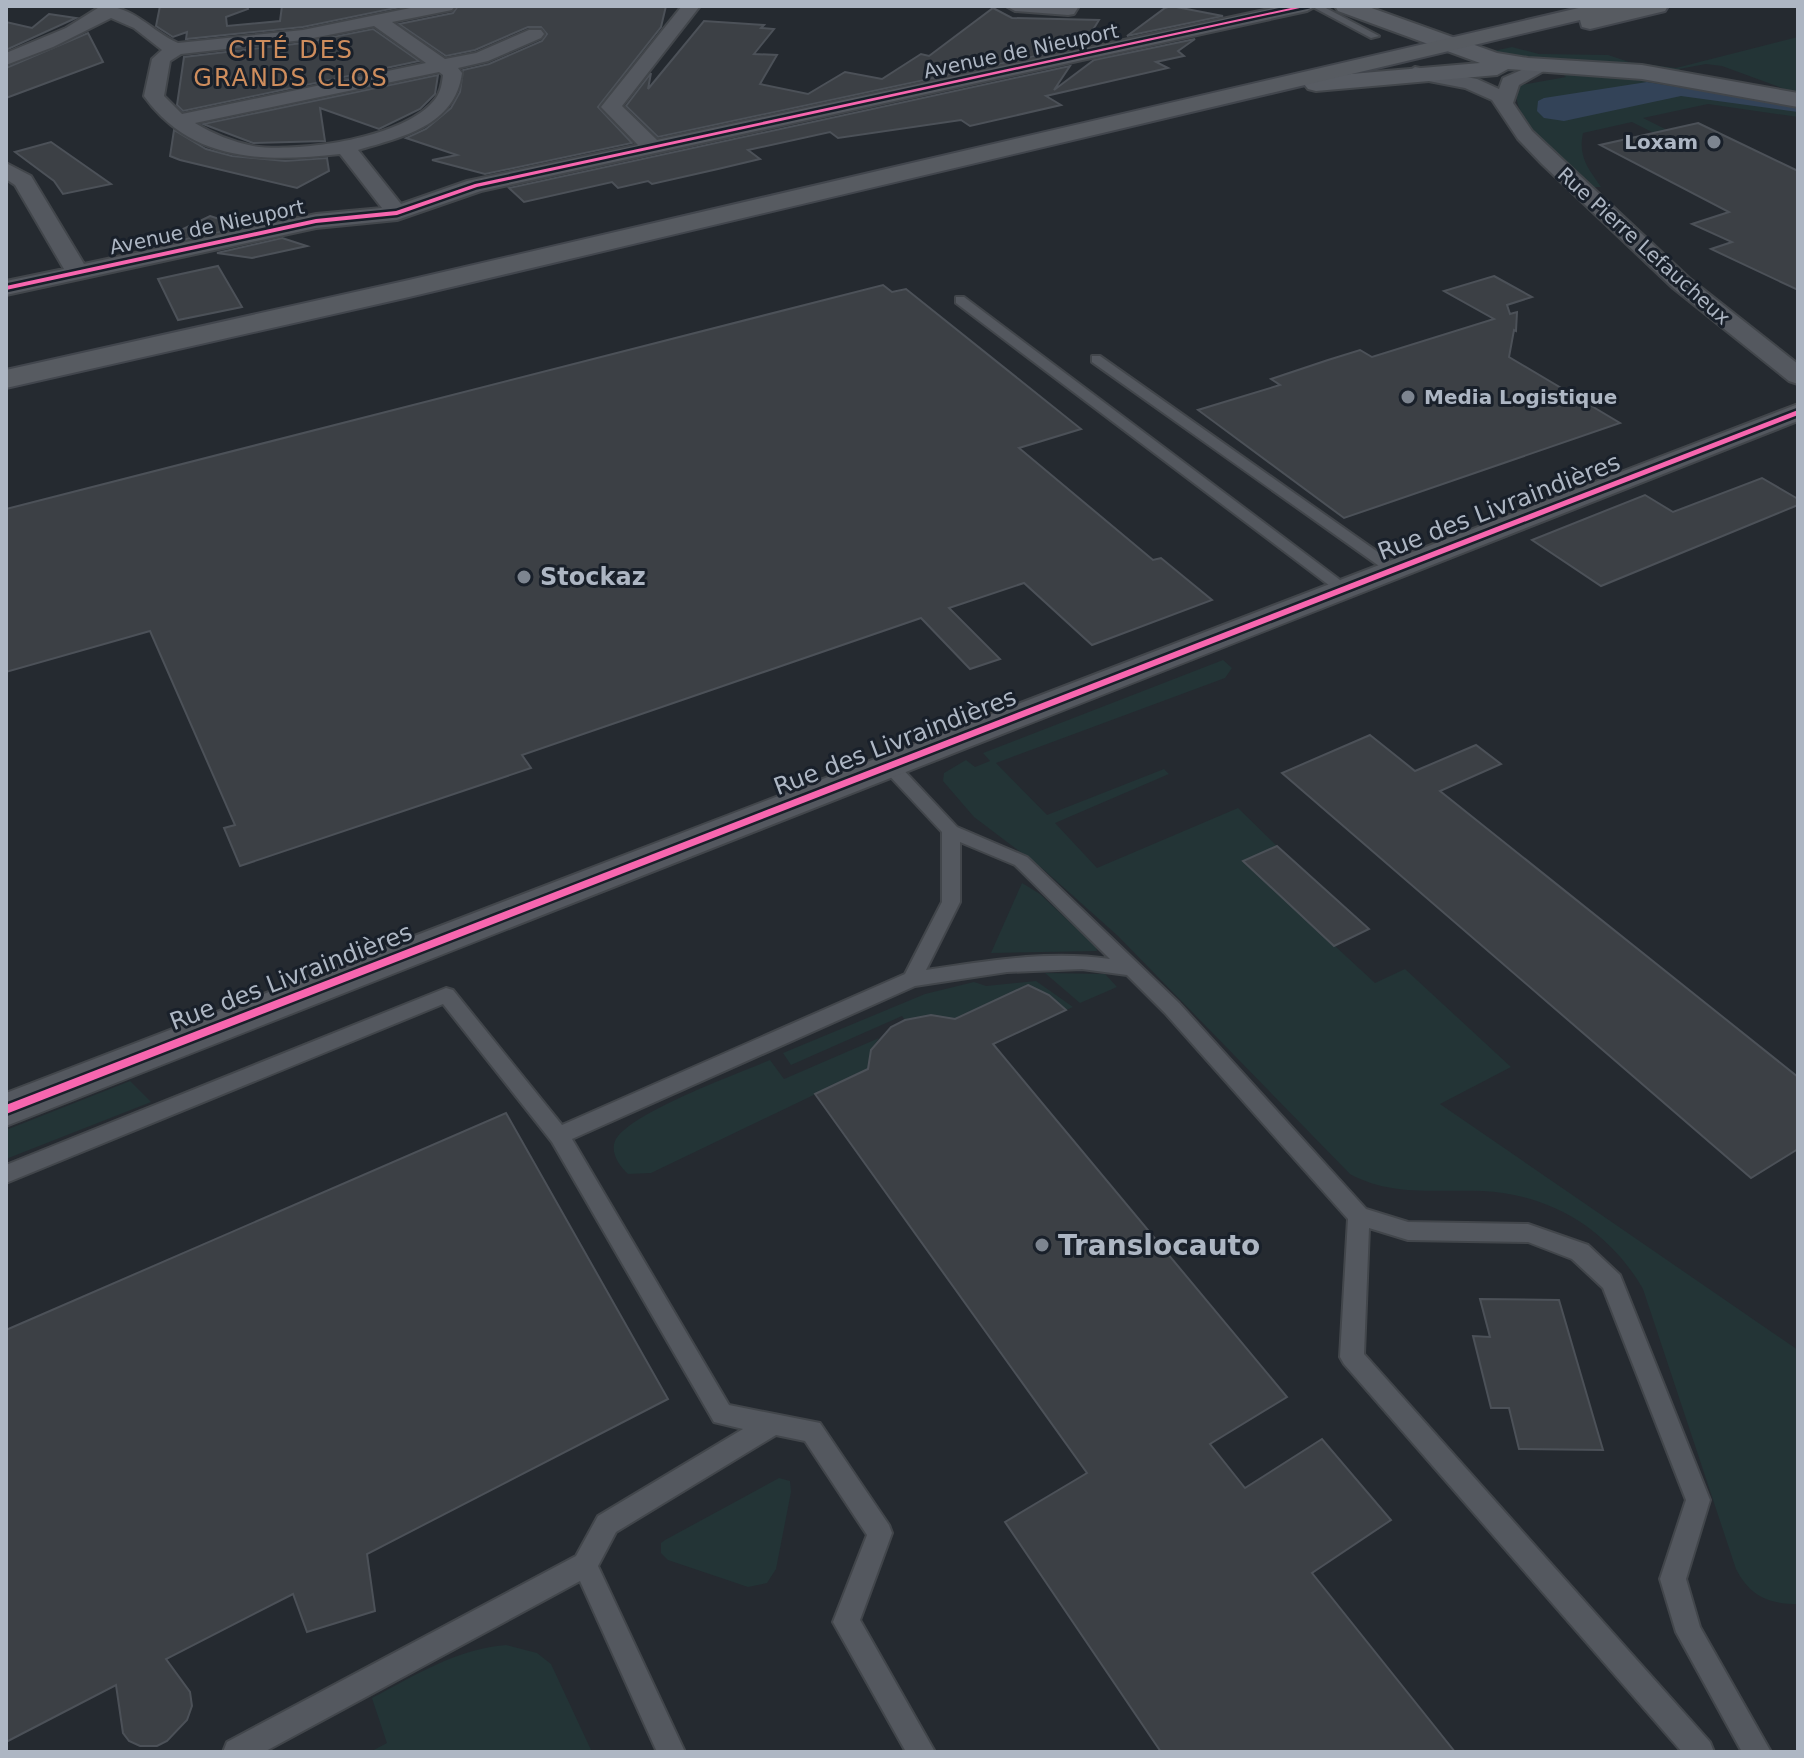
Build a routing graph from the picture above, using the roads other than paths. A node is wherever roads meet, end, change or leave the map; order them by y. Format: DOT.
graph roads {
  1 [pos="446,6"];
  2 [pos="691,6"];
  3 [pos="1015,6"];
  4 [pos="1307,6"];
  5 [pos="1315,6"];
  6 [pos="1335,6"];
  7 [pos="1346,6"];
  8 [pos="1615,6"];
  9 [pos="1657,6"];
  10 [pos="110,8"];
  11 [pos="377,20"];
  12 [pos="1069,30"];
  13 [pos="1388,30"];
  14 [pos="535,34"];
  15 [pos="176,49"];
  16 [pos="1450,49"];
  17 [pos="6,59"];
  18 [pos="442,66"];
  19 [pos="1594,67"];
  20 [pos="1529,68"];
  21 [pos="1415,73"];
  22 [pos="1316,84"];
  23 [pos="1252,89"];
  24 [pos="1798,100"];
  25 [pos="1505,101"];
  26 [pos="178,121"];
  27 [pos="1052,137"];
  28 [pos="345,147"];
  29 [pos="653,148"];
  30 [pos="6,169"];
  31 [pos="397,213"];
  32 [pos="78,273"];
  33 [pos="6,288"];
  34 [pos="960,300"];
  35 [pos="1096,359"];
  36 [pos="1798,376"];
  37 [pos="6,379"];
  38 [pos="1798,412"];
  39 [pos="1394,570"];
  40 [pos="1343,589"];
  41 [pos="890,766"];
  42 [pos="951,831"];
  43 [pos="1132,969"];
  44 [pos="912,979"];
  45 [pos="6,1110"];
  46 [pos="559,1136"];
  47 [pos="6,1174"];
  48 [pos="1359,1216"];
  49 [pos="773,1424"];
  50 [pos="585,1565"];
  51 [pos="237,1752"];
  52 [pos="671,1752"];
  53 [pos="921,1752"];
  54 [pos="1700,1752"];
  55 [pos="1757,1752"];
  1 -- 11 [label="street"];
  2 -- 29 [label="street"];
  3 -- 12 [label="street"];
  4 -- 12 [label="street, Avenue de Nieuport"];
  5 -- 13 [label="lane"];
  6 -- 13 [label="main road"];
  7 -- 13 [label="main road"];
  8 -- 13 [label="main road"];
  8 -- 16 [label="main road"];
  9 -- 16 [label="main road"];
  10 -- 15 [label="street"];
  10 -- 17 [label="street"];
  11 -- 15 [label="street"];
  11 -- 18 [label="street"];
  12 -- 29 [label="street, Avenue de Nieuport"];
  13 -- 16 [label="main road"];
  13 -- 23 [label="main road"];
  14 -- 18 [label="street"];
  15 -- 26 [label="street"];
  16 -- 19 [label="main road"];
  16 -- 20 [label="main road"];
  16 -- 22 [label="main road"];
  16 -- 23 [label="main road"];
  18 -- 26 [label="street"];
  18 -- 28 [label="street"];
  19 -- 20 [label="main road"];
  19 -- 24 [label="main road"];
  20 -- 21 [label="main road"];
  20 -- 25 [label="street"];
  21 -- 22 [label="main road"];
  21 -- 25 [label="street"];
  22 -- 27 [label="main road"];
  23 -- 27 [label="main road"];
  25 -- 36 [label="street, Rue Pierre Lefaucheux"];
  26 -- 28 [label="street"];
  27 -- 37 [label="main road"];
  28 -- 31 [label="street"];
  29 -- 31 [label="street, Avenue de Nieuport"];
  30 -- 32 [label="street"];
  31 -- 32 [label="street, Avenue de Nieuport"];
  32 -- 33 [label="street, Avenue de Nieuport"];
  34 -- 40 [label="lane"];
  35 -- 39 [label="lane"];
  38 -- 39 [label="street, Rue des Livraindières"];
  39 -- 40 [label="street, Rue des Livraindières"];
  40 -- 41 [label="street, Rue des Livraindières"];
  41 -- 42 [label="lane"];
  41 -- 45 [label="street, Rue des Livraindières"];
  42 -- 43 [label="lane"];
  42 -- 44 [label="lane"];
  43 -- 44 [label="lane"];
  43 -- 48 [label="lane"];
  44 -- 46 [label="lane"];
  46 -- 47 [label="lane"];
  46 -- 49 [label="lane"];
  48 -- 54 [label="lane"];
  48 -- 55 [label="lane"];
  49 -- 50 [label="lane"];
  49 -- 53 [label="lane"];
  50 -- 51 [label="lane"];
  50 -- 52 [label="lane"];
}
